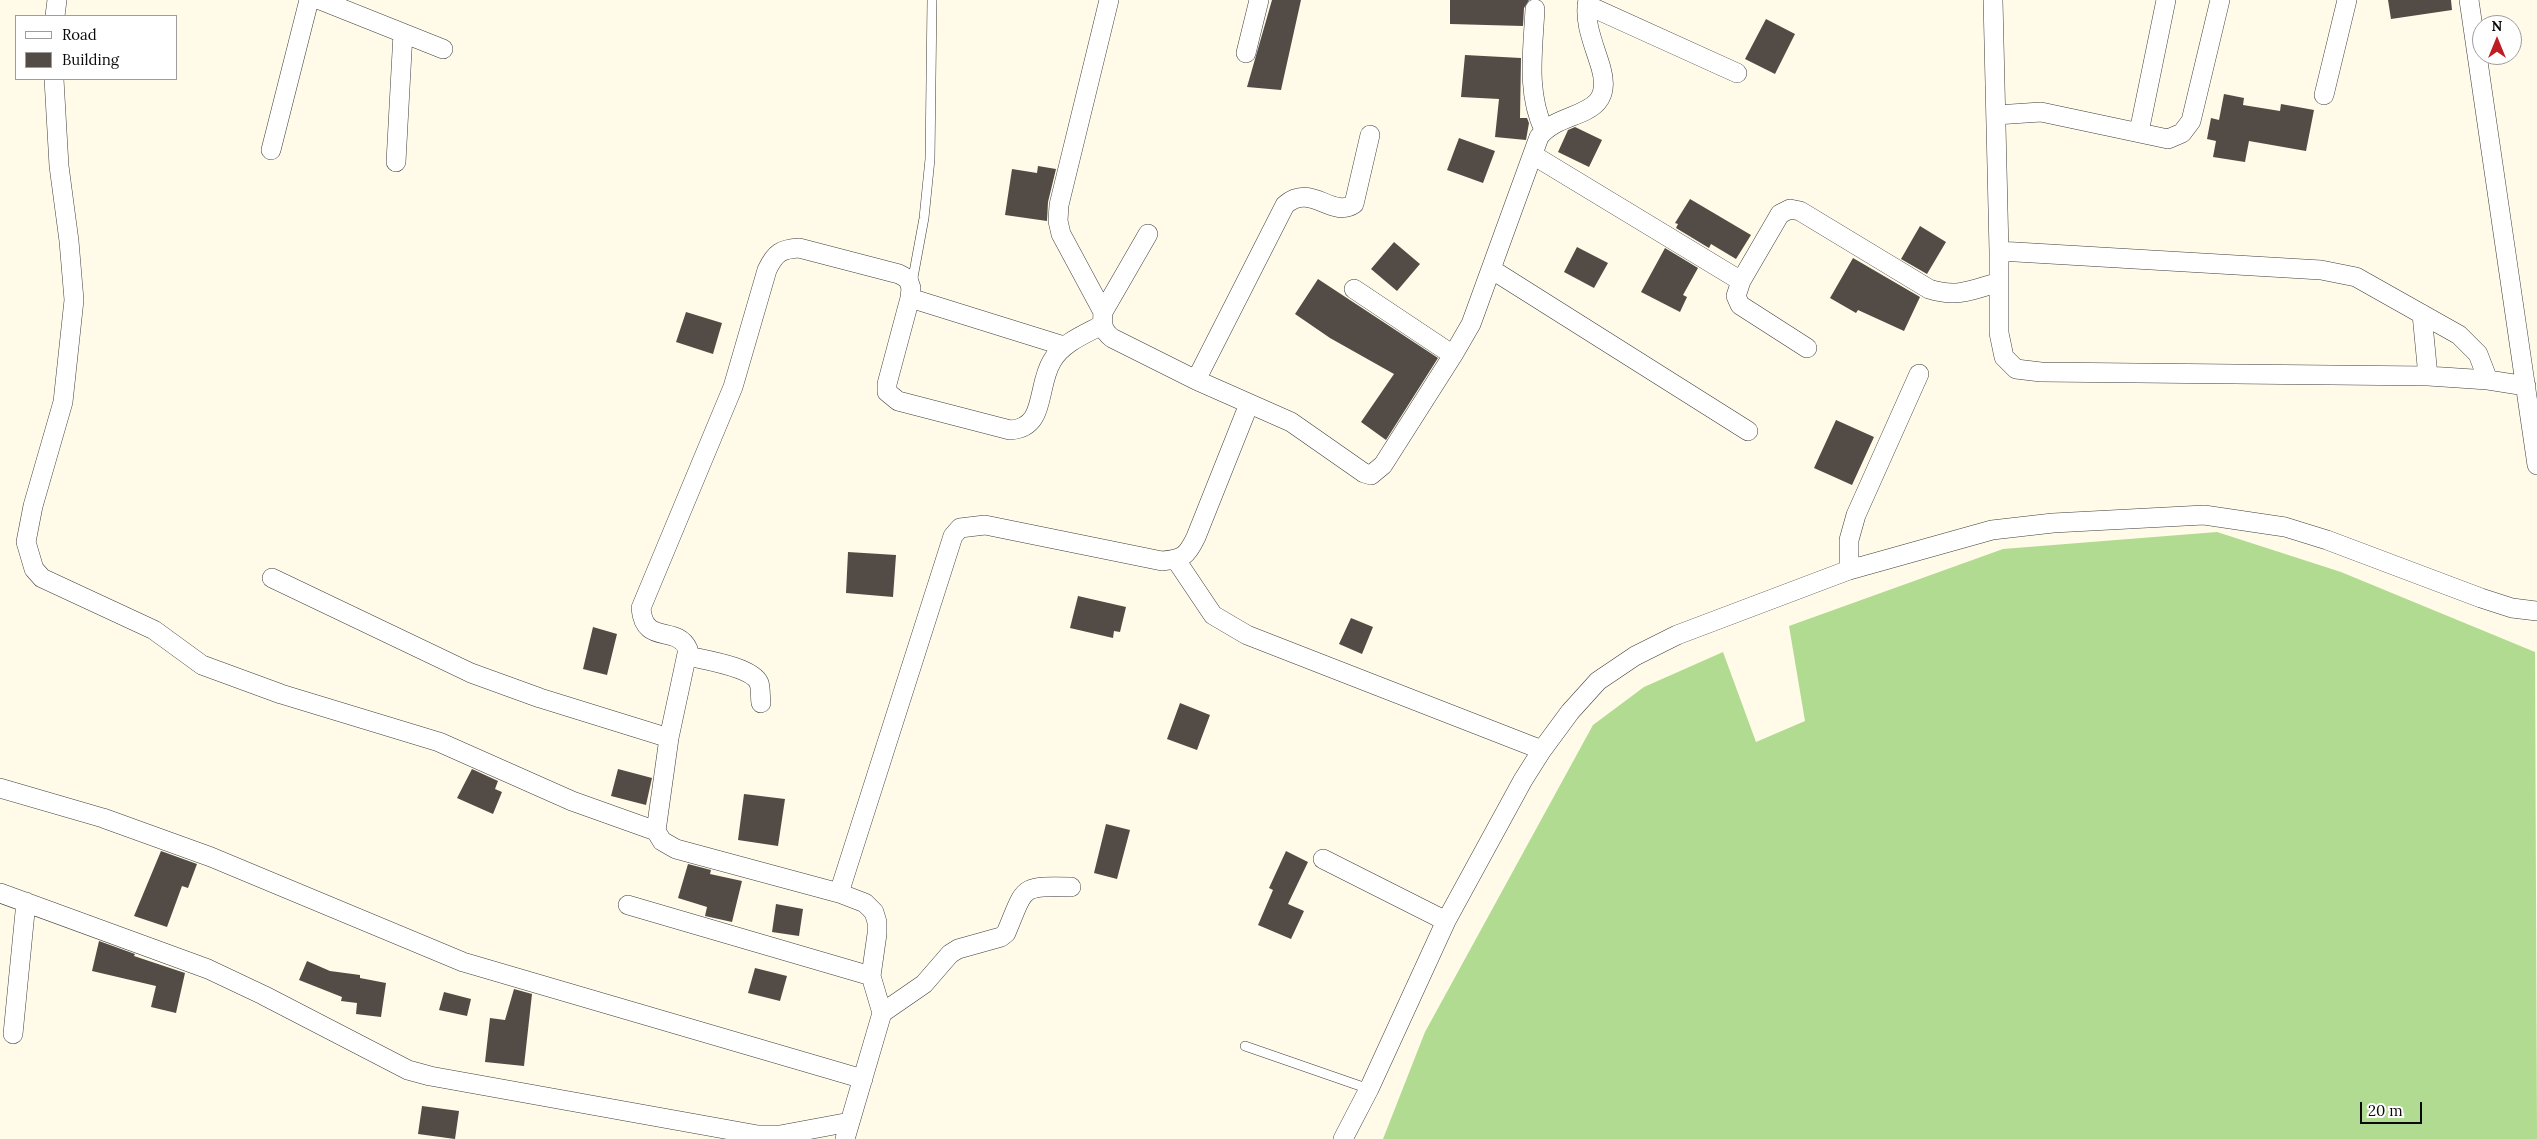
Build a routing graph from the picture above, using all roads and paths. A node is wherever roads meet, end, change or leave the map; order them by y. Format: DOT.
graph roads {
  1 [pos="56,0"];
  2 [pos="310,0"];
  3 [pos="320,0"];
  4 [pos="932,0"];
  5 [pos="1109,0"];
  6 [pos="1259,0"];
  7 [pos="1993,0"];
  8 [pos="2166,0"];
  9 [pos="2220,0"];
  10 [pos="2347,0"];
  11 [pos="2469,0"];
  12 [pos="1587,3"];
  13 [pos="1535,9"];
  14 [pos="55,15"];
  15 [pos="403,33"];
  16 [pos="443,49"];
  17 [pos="1246,53"];
  18 [pos="1737,74"];
  19 [pos="54,80"];
  20 [pos="2324,95"];
  21 [pos="1996,115"];
  22 [pos="1544,130"];
  23 [pos="2139,132"];
  24 [pos="1370,134"];
  25 [pos="271,150"];
  26 [pos="1533,155"];
  27 [pos="396,162"];
  28 [pos="1148,234"];
  29 [pos="1999,251"];
  30 [pos="1491,269"];
  31 [pos="1741,281"];
  32 [pos="1999,282"];
  33 [pos="1354,289"];
  34 [pos="911,293"];
  35 [pos="2422,314"];
  36 [pos="1102,318"];
  37 [pos="1064,346"];
  38 [pos="1807,348"];
  39 [pos="1453,355"];
  40 [pos="1919,374"];
  41 [pos="2428,376"];
  42 [pos="1196,380"];
  43 [pos="2488,380"];
  44 [pos="2526,386"];
  45 [pos="1249,404"];
  46 [pos="1748,431"];
  47 [pos="2537,465"];
  48 [pos="1176,560"];
  49 [pos="1849,570"];
  50 [pos="272,578"];
  51 [pos="2537,611"];
  52 [pos="688,656"];
  53 [pos="761,703"];
  54 [pos="669,738"];
  55 [pos="1542,750"];
  56 [pos="0,788"];
  57 [pos="656,831"];
  58 [pos="1323,859"];
  59 [pos="1071,887"];
  60 [pos="0,893"];
  61 [pos="839,893"];
  62 [pos="26,902"];
  63 [pos="628,905"];
  64 [pos="1446,921"];
  65 [pos="871,976"];
  66 [pos="882,1013"];
  67 [pos="13,1034"];
  68 [pos="1245,1046"];
  69 [pos="863,1079"];
  70 [pos="1370,1089"];
  71 [pos="848,1130"];
  72 [pos="1344,1139"];
  1 -- 14 [label="street"];
  2 -- 25 [label="street"];
  3 -- 15 [label="street"];
  4 -- 34 [label="lane"];
  5 -- 36 [label="street"];
  6 -- 17 [label="street"];
  7 -- 21 [label="street"];
  8 -- 23 [label="street"];
  9 -- 23 [label="street"];
  10 -- 20 [label="street"];
  11 -- 44 [label="street"];
  12 -- 18 [label="street"];
  12 -- 22 [label="street"];
  13 -- 22 [label="street"];
  15 -- 16 [label="street"];
  15 -- 27 [label="street"];
  19 -- 57 [label="street"];
  21 -- 23 [label="street"];
  21 -- 29 [label="street"];
  22 -- 26 [label="street"];
  24 -- 42 [label="street"];
  26 -- 30 [label="street"];
  26 -- 31 [label="street"];
  28 -- 36 [label="street"];
  29 -- 32 [label="street"];
  29 -- 35 [label="street"];
  30 -- 39 [label="street"];
  30 -- 46 [label="street"];
  31 -- 32 [label="street"];
  31 -- 38 [label="street"];
  32 -- 41 [label="street"];
  33 -- 39 [label="street"];
  34 -- 37 [label="street"];
  34 -- 37 [label="street"];
  34 -- 52 [label="street"];
  35 -- 41 [label="street"];
  35 -- 43 [label="street"];
  36 -- 37 [label="street"];
  36 -- 42 [label="street"];
  39 -- 45 [label="street"];
  40 -- 49 [label="street"];
  41 -- 43 [label="street"];
  42 -- 45 [label="street"];
  43 -- 44 [label="street"];
  44 -- 47 [label="street"];
  45 -- 48 [label="street"];
  48 -- 55 [label="street"];
  48 -- 61 [label="street"];
  49 -- 51 [label="street"];
  49 -- 55 [label="street"];
  50 -- 54 [label="street"];
  52 -- 53 [label="street"];
  52 -- 54 [label="street"];
  54 -- 57 [label="street"];
  55 -- 64 [label="street"];
  56 -- 69 [label="street"];
  57 -- 61 [label="street"];
  58 -- 64 [label="street"];
  59 -- 66 [label="street"];
  60 -- 62 [label="street"];
  61 -- 65 [label="street"];
  62 -- 67 [label="street"];
  62 -- 71 [label="street"];
  63 -- 65 [label="street"];
  64 -- 70 [label="street"];
  65 -- 66 [label="street"];
  66 -- 69 [label="street"];
  68 -- 70 [label="lane"];
  69 -- 71 [label="street"];
  70 -- 72 [label="street"];
}
